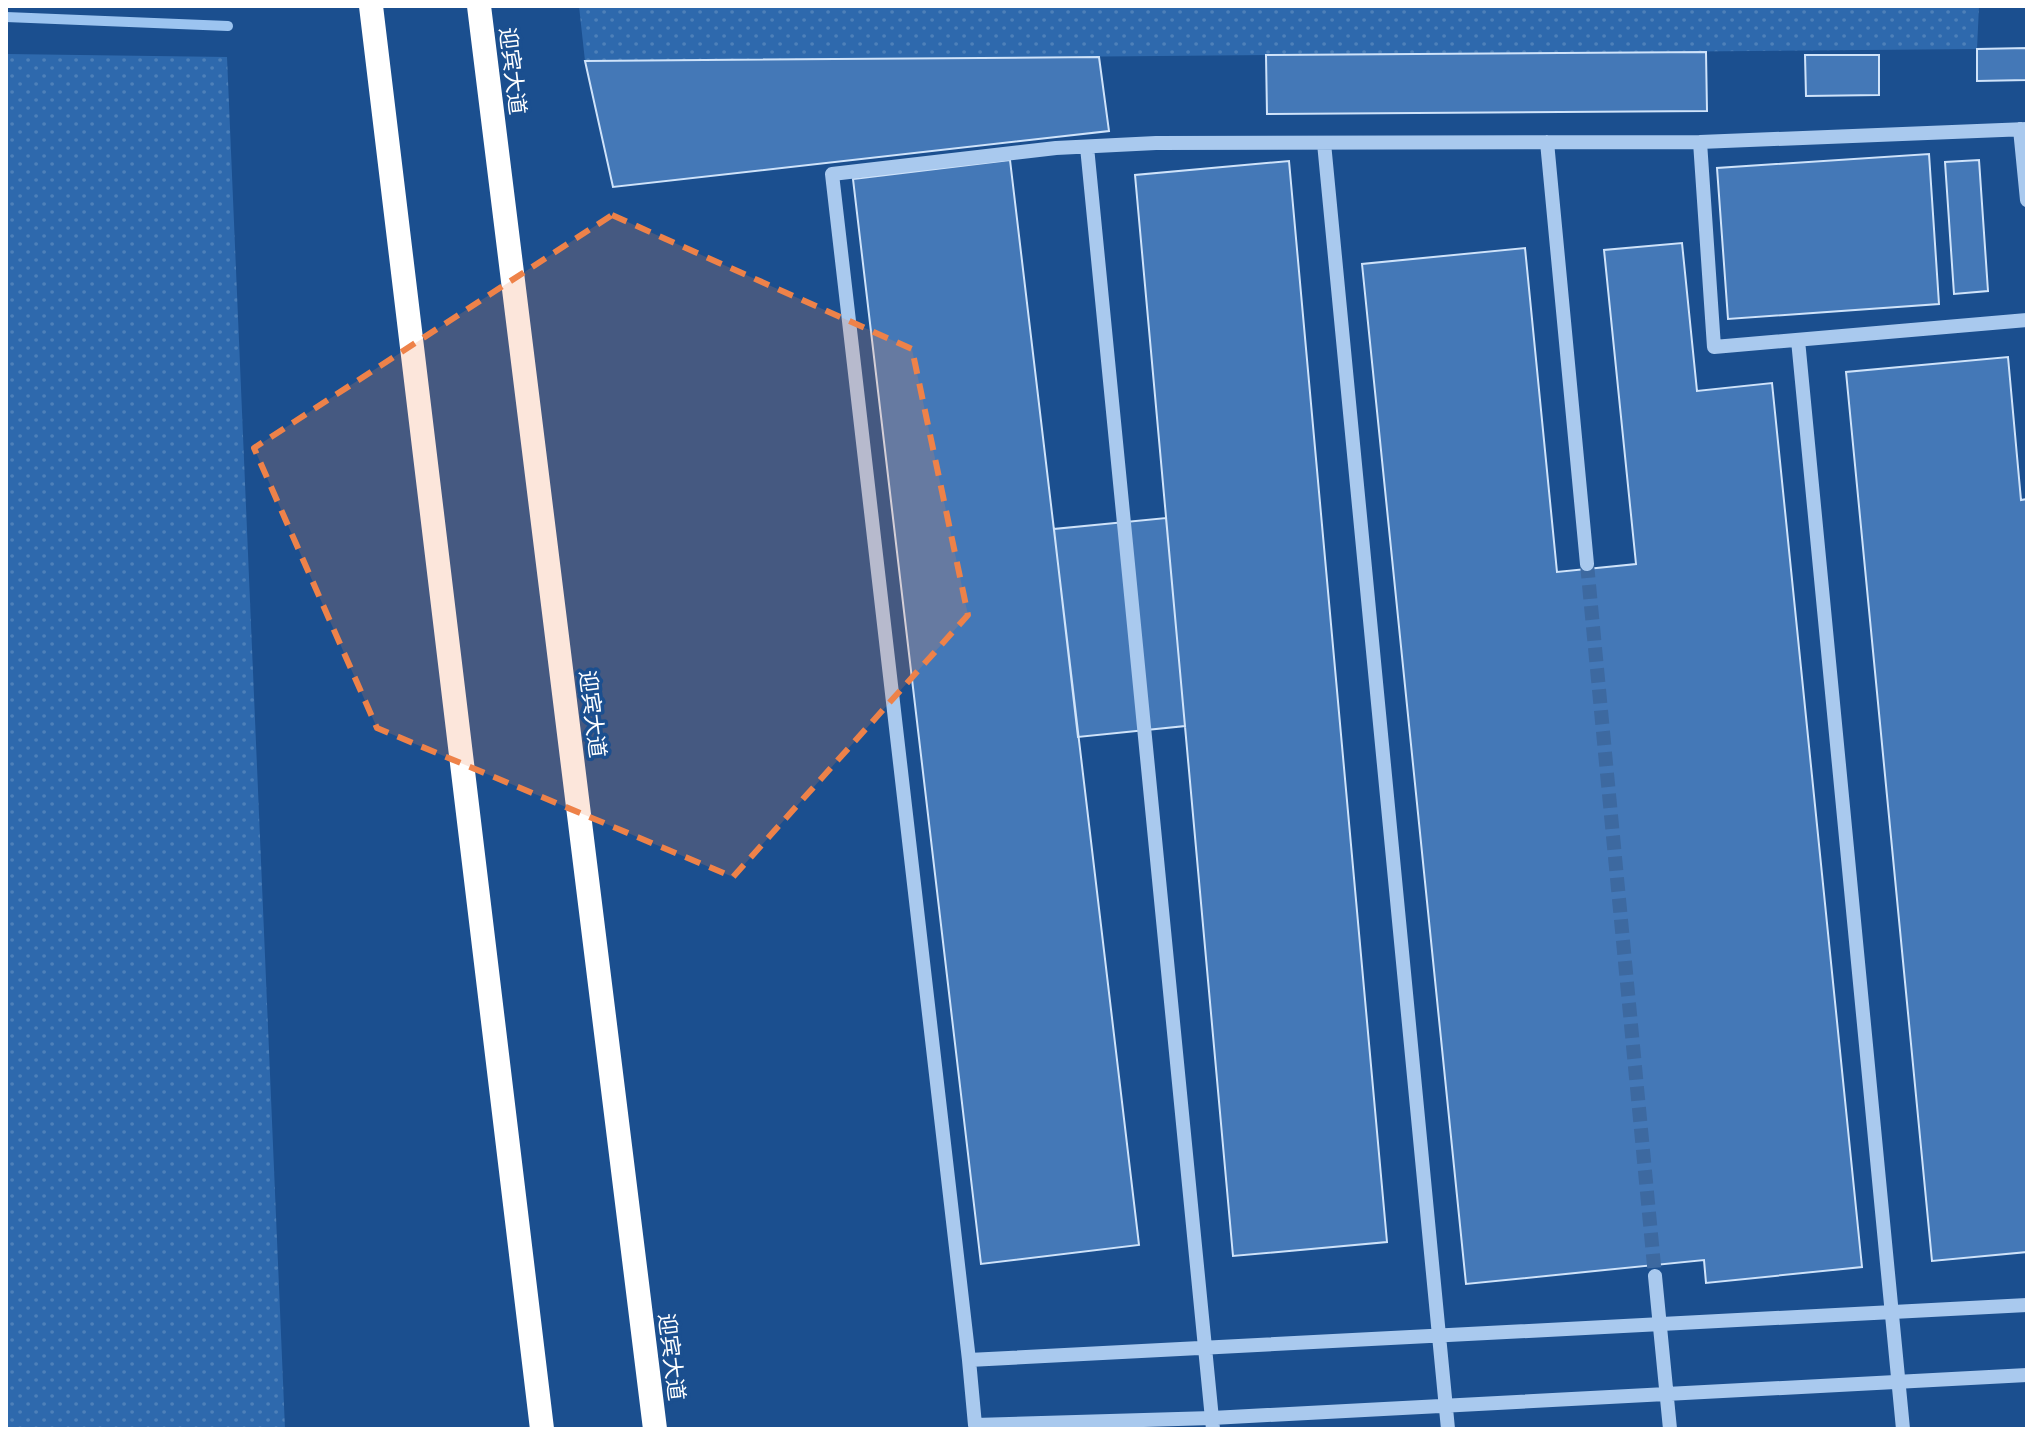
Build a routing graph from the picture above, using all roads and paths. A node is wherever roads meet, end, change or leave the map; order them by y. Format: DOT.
graph roads {
  1 [pos="371,6"];
  2 [pos="479,6"];
  3 [pos="2024,129"];
  4 [pos="1547,142"];
  5 [pos="1700,142"];
  6 [pos="1324,143"];
  7 [pos="1087,147"];
  8 [pos="2027,200"];
  9 [pos="2027,320"];
  10 [pos="1798,340"];
  11 [pos="1587,564"];
  12 [pos="1655,1276"];
  13 [pos="2027,1305"];
  14 [pos="1892,1311"];
  15 [pos="1660,1323"];
  16 [pos="1439,1334"];
  17 [pos="1204,1348"];
  18 [pos="969,1360"];
  19 [pos="2027,1375"];
  20 [pos="1899,1382"];
  21 [pos="1667,1394"];
  22 [pos="1446,1405"];
  23 [pos="1212,1423"];
  24 [pos="542,1429"];
  25 [pos="655,1429"];
  26 [pos="1448,1429"];
  27 [pos="1670,1429"];
  28 [pos="1903,1429"];
  1 -- 24 [label="highway"];
  2 -- 25 [label="highway, 迎宾大道"];
  3 -- 5 [label="lane"];
  3 -- 8 [label="lane"];
  4 -- 5 [label="lane"];
  4 -- 6 [label="lane"];
  4 -- 11 [label="lane"];
  5 -- 10 [label="lane"];
  6 -- 7 [label="lane"];
  6 -- 16 [label="lane"];
  7 -- 17 [label="lane"];
  7 -- 18 [label="lane"];
  9 -- 10 [label="lane"];
  10 -- 14 [label="lane"];
  12 -- 15 [label="lane"];
  13 -- 14 [label="lane"];
  14 -- 15 [label="lane"];
  14 -- 20 [label="lane"];
  15 -- 16 [label="lane"];
  15 -- 21 [label="lane"];
  16 -- 17 [label="lane"];
  16 -- 22 [label="lane"];
  17 -- 18 [label="lane"];
  17 -- 23 [label="lane"];
  18 -- 23 [label="lane"];
  19 -- 20 [label="lane"];
  20 -- 21 [label="lane"];
  20 -- 28 [label="lane"];
  21 -- 22 [label="lane"];
  21 -- 27 [label="lane"];
  22 -- 23 [label="lane"];
  22 -- 26 [label="lane"];
}
